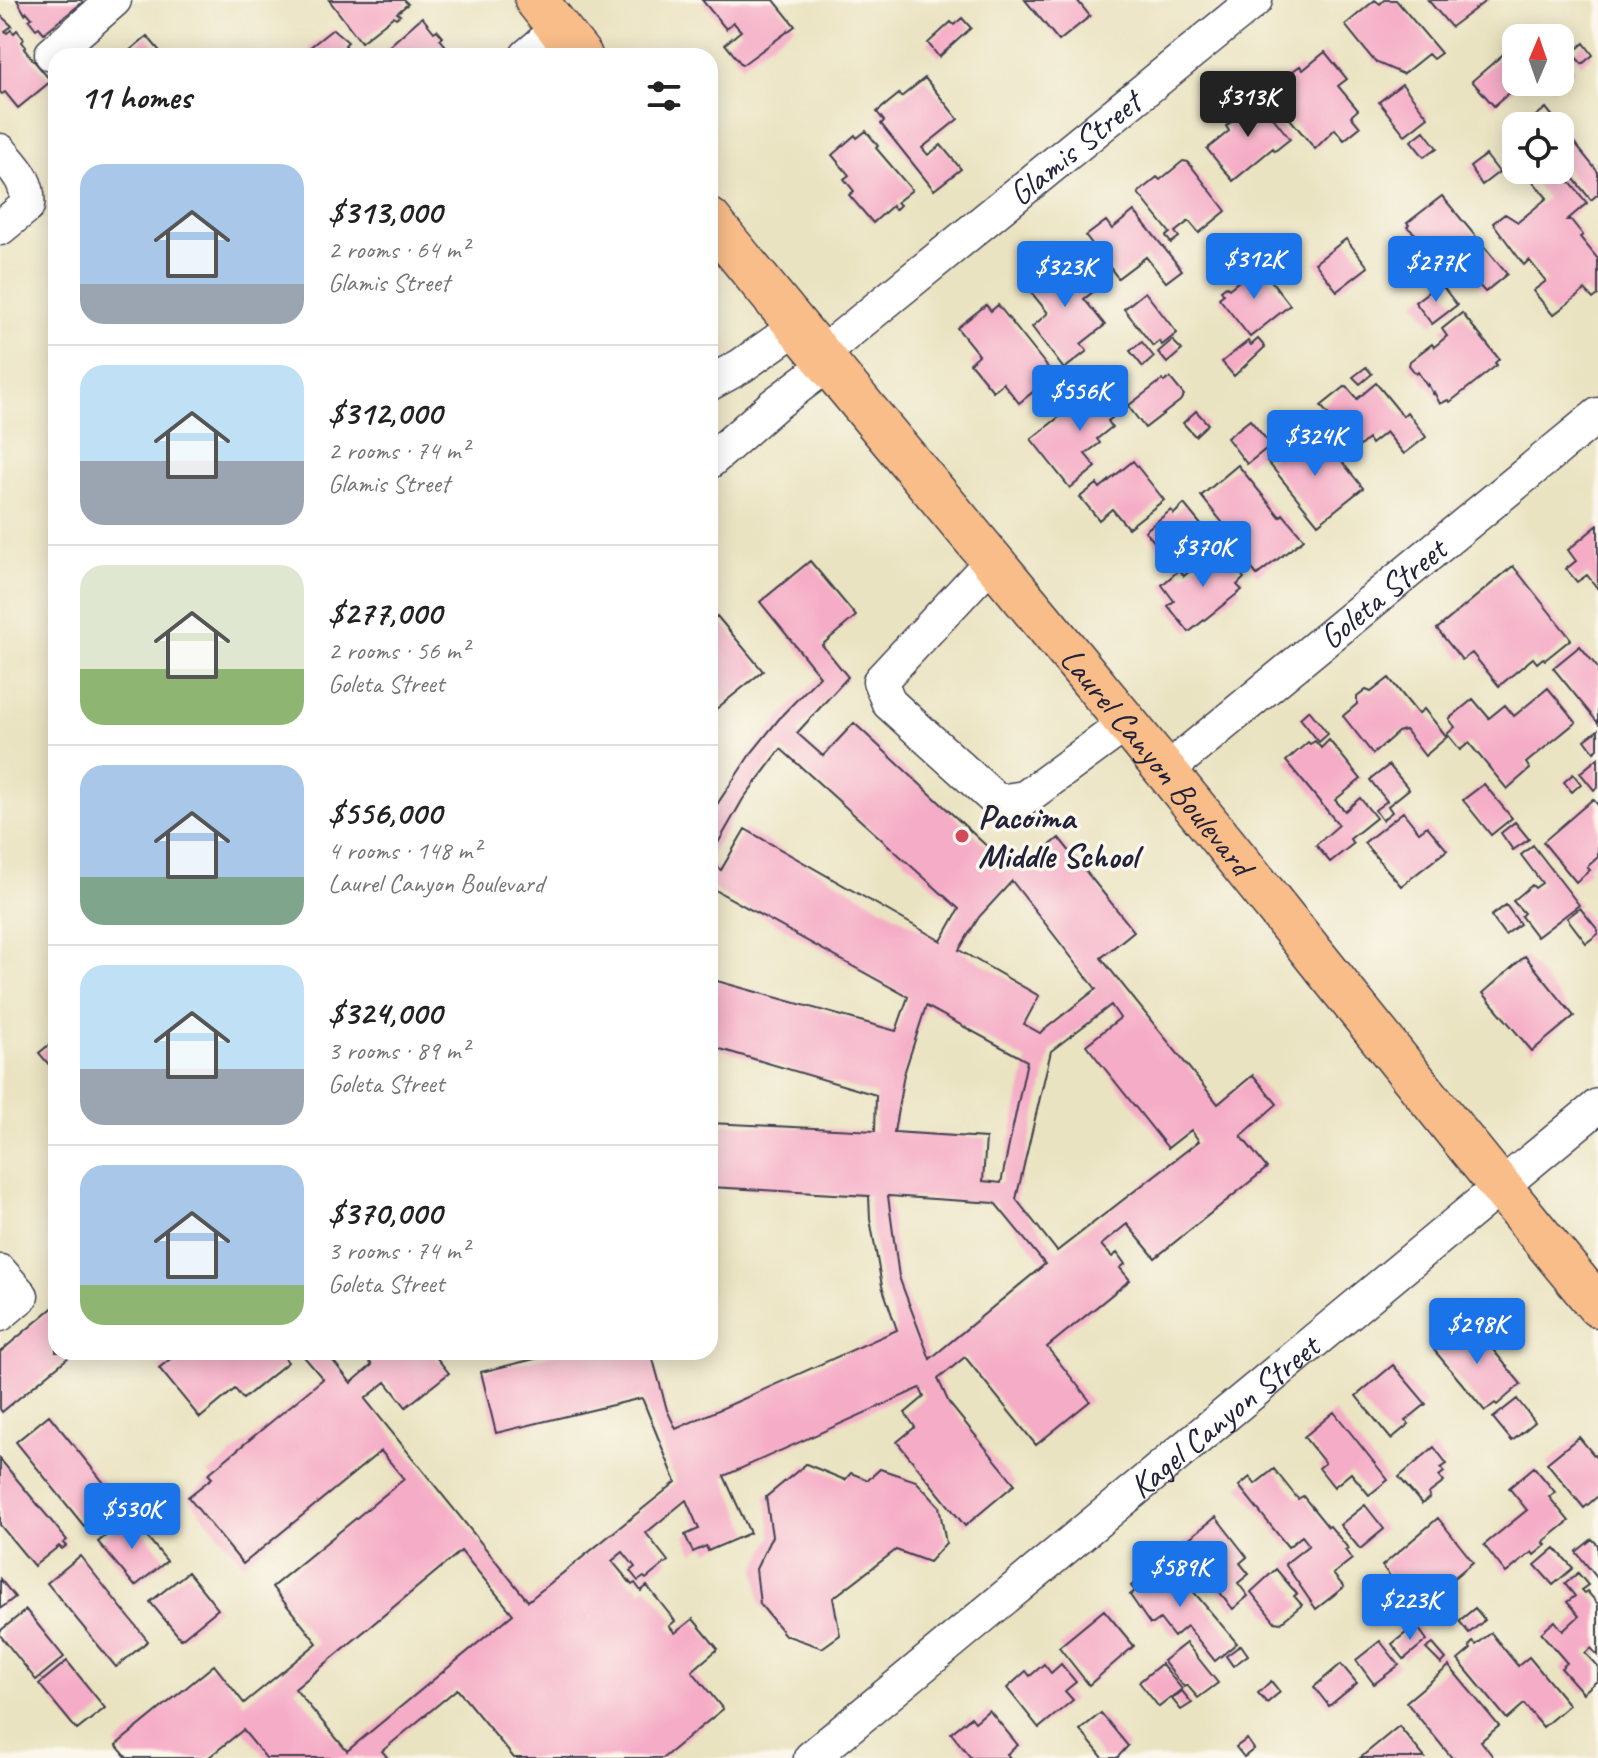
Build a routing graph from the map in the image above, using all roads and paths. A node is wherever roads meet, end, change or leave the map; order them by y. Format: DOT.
graph roads {
  1 [pos="114,0"];
  2 [pos="1255,0"];
  3 [pos="559,28"];
  4 [pos="59,48"];
  5 [pos="536,48"];
  6 [pos="0,151"];
  7 [pos="0,228"];
  8 [pos="718,230"];
  9 [pos="815,348"];
  10 [pos="718,379"];
  11 [pos="1598,415"];
  12 [pos="718,454"];
  13 [pos="992,561"];
  14 [pos="1127,723"];
  15 [pos="1166,771"];
  16 [pos="1598,1106"];
  17 [pos="1499,1186"];
  18 [pos="0,1272"];
  19 [pos="1598,1306"];
  20 [pos="0,1314"];
  21 [pos="811,1758"];
  1 -- 4 [label="street"];
  2 -- 9 [label="street, Glamis Street"];
  3 -- 5 [label="street"];
  6 -- 7 [label="street"];
  8 -- 9 [label="main road, Laurel Canyon Boulevard"];
  9 -- 10 [label="street"];
  9 -- 12 [label="street"];
  9 -- 13 [label="main road, Laurel Canyon Boulevard"];
  11 -- 15 [label="street, Goleta Street"];
  13 -- 14 [label="main road, Laurel Canyon Boulevard"];
  13 -- 14 [label="street"];
  14 -- 15 [label="main road, Laurel Canyon Boulevard"];
  15 -- 17 [label="main road, Laurel Canyon Boulevard"];
  16 -- 17 [label="street, Kagel Canyon Street"];
  17 -- 19 [label="main road, Laurel Canyon Boulevard"];
  17 -- 21 [label="street, Kagel Canyon Street"];
  18 -- 20 [label="street"];
}
